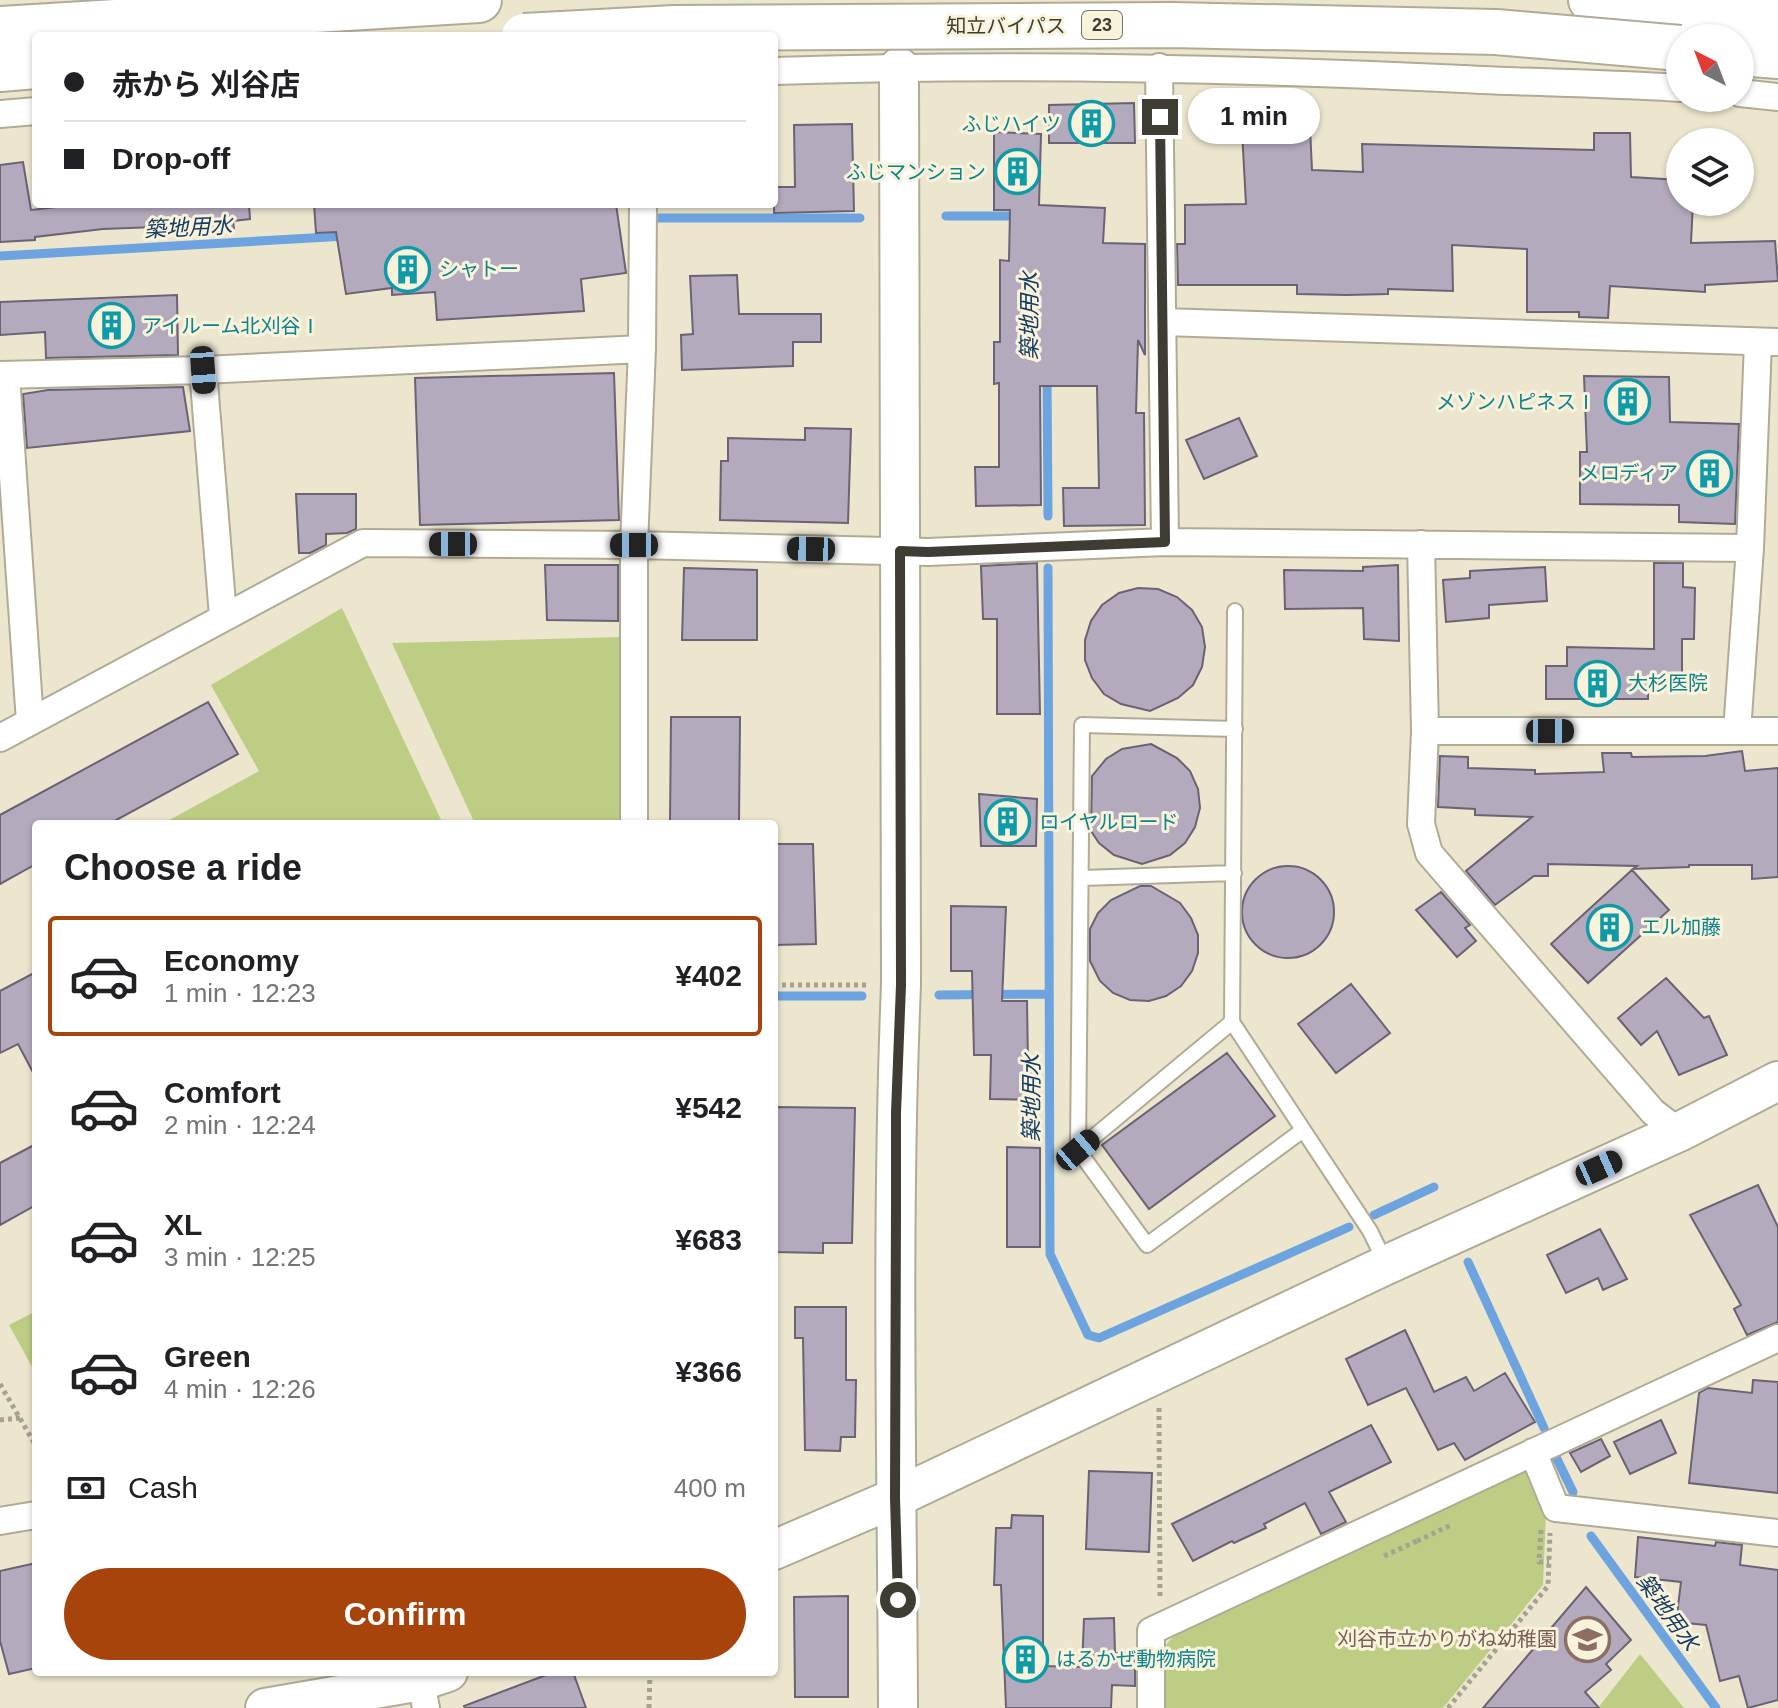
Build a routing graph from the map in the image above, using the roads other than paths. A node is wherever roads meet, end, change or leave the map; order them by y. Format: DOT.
graph roads {
  1 [pos="220,0"];
  2 [pos="479,0"];
  3 [pos="899,0"];
  4 [pos="1591,0"];
  5 [pos="0,15"];
  6 [pos="1778,18"];
  7 [pos="0,29"];
  8 [pos="599,32"];
  9 [pos="1666,47"];
  10 [pos="1754,54"];
  11 [pos="1778,56"];
  12 [pos="32,66"];
  13 [pos="899,67"];
  14 [pos="1159,67"];
  15 [pos="0,69"];
  16 [pos="778,71"];
  17 [pos="1666,87"];
  18 [pos="1754,94"];
  19 [pos="1778,97"];
  20 [pos="32,111"];
  21 [pos="0,114"];
  22 [pos="643,208"];
  23 [pos="1163,322"];
  24 [pos="1768,342"];
  25 [pos="642,349"];
  26 [pos="203,370"];
  27 [pos="3,375"];
  28 [pos="1165,542"];
  29 [pos="1421,544"];
  30 [pos="634,545"];
  31 [pos="1750,548"];
  32 [pos="900,551"];
  33 [pos="1235,611"];
  34 [pos="223,616"];
  35 [pos="30,722"];
  36 [pos="1235,729"];
  37 [pos="1425,731"];
  38 [pos="1737,731"];
  39 [pos="1778,731"];
  40 [pos="0,738"];
  41 [pos="634,820"];
  42 [pos="1234,873"];
  43 [pos="1082,878"];
  44 [pos="1232,1022"];
  45 [pos="1778,1081"];
  46 [pos="1303,1130"];
  47 [pos="1679,1132"];
  48 [pos="1078,1150"];
  49 [pos="1386,1265"];
  50 [pos="1778,1338"];
  51 [pos="1533,1452"];
  52 [pos="895,1498"];
  53 [pos="32,1516"];
  54 [pos="0,1521"];
  55 [pos="1778,1533"];
  56 [pos="778,1548"];
  57 [pos="429,1683"];
  58 [pos="265,1708"];
  59 [pos="898,1708"];
  60 [pos="1151,1708"];
  1 -- 5 [label="street"];
  2 -- 7 [label="highway"];
  3 -- 13 [label="street"];
  4 -- 6 [label="highway"];
  8 -- 9 [label="highway, 知立バイパス / 23, bridge"];
  10 -- 11 [label="highway"];
  12 -- 15 [label="highway"];
  13 -- 14 [label="street"];
  13 -- 16 [label="street"];
  13 -- 32 [label="street"];
  14 -- 17 [label="street"];
  14 -- 23 [label="street"];
  18 -- 19 [label="street"];
  20 -- 21 [label="street"];
  22 -- 25 [label="street"];
  23 -- 24 [label="street"];
  23 -- 28 [label="street"];
  24 -- 31 [label="street"];
  25 -- 26 [label="street"];
  25 -- 30 [label="street"];
  26 -- 27 [label="street"];
  26 -- 34 [label="street"];
  27 -- 35 [label="street"];
  28 -- 29 [label="street"];
  28 -- 32 [label="street"];
  29 -- 31 [label="street"];
  29 -- 37 [label="street"];
  30 -- 32 [label="street"];
  30 -- 34 [label="street"];
  30 -- 41 [label="street"];
  31 -- 38 [label="street"];
  32 -- 52 [label="street"];
  33 -- 36 [label="lane"];
  34 -- 35 [label="street"];
  35 -- 40 [label="street"];
  36 -- 42 [label="lane"];
  36 -- 43 [label="lane"];
  37 -- 38 [label="street"];
  37 -- 47 [label="street"];
  38 -- 39 [label="street"];
  42 -- 43 [label="lane"];
  42 -- 44 [label="lane"];
  43 -- 48 [label="lane"];
  44 -- 46 [label="lane"];
  44 -- 48 [label="lane"];
  45 -- 47 [label="street"];
  46 -- 48 [label="lane"];
  46 -- 49 [label="lane"];
  47 -- 49 [label="street"];
  49 -- 52 [label="street"];
  50 -- 51 [label="street"];
  51 -- 55 [label="street"];
  51 -- 60 [label="street"];
  52 -- 56 [label="street"];
  52 -- 59 [label="street"];
  53 -- 54 [label="street"];
  57 -- 58 [label="street"];
}
